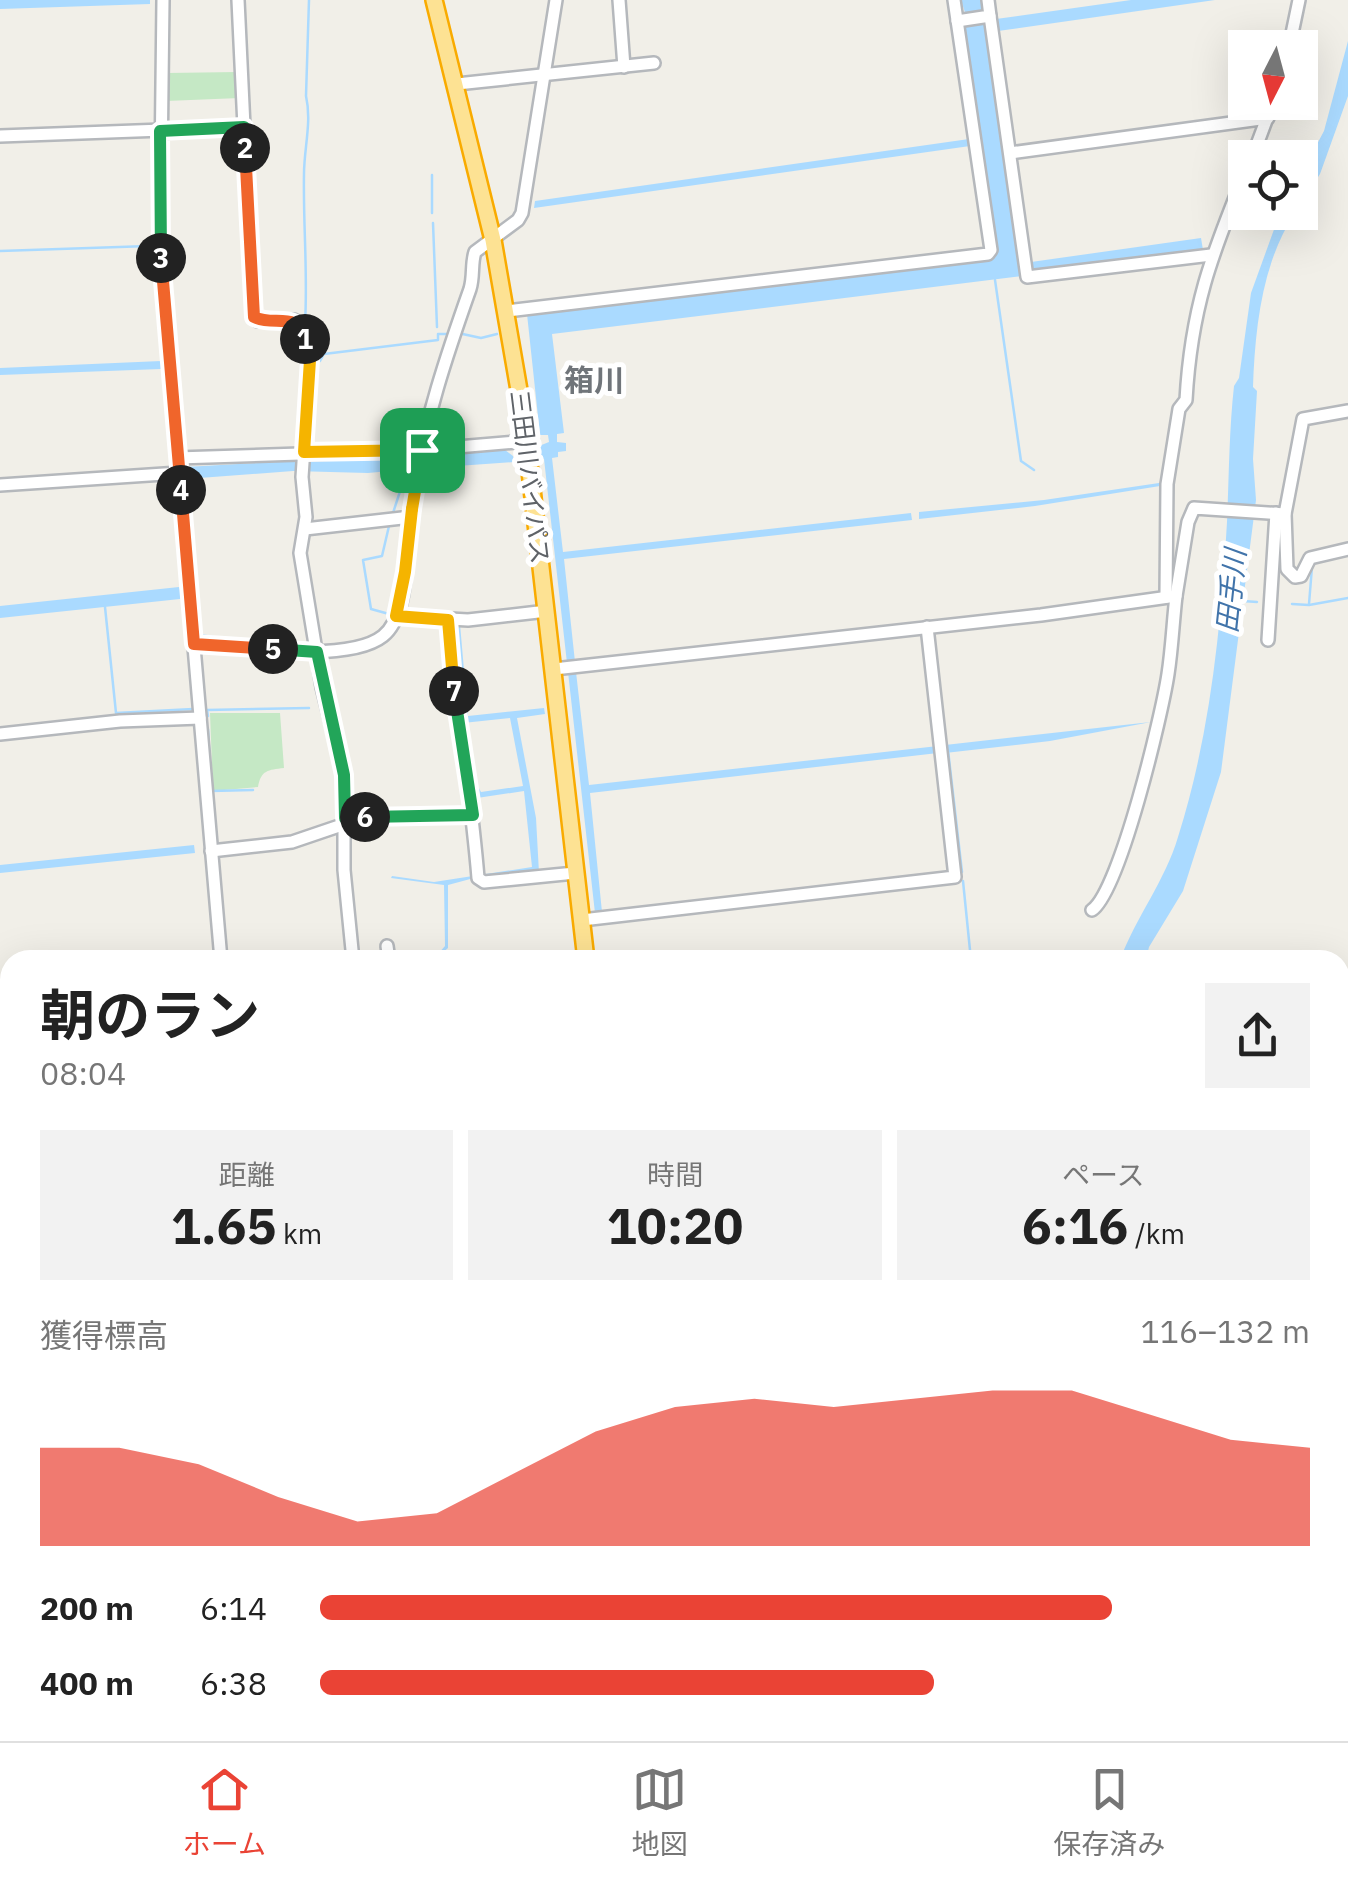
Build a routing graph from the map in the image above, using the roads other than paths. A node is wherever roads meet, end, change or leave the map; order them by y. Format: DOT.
graph roads {
  1 [pos="162,0"];
  2 [pos="238,0"];
  3 [pos="434,0"];
  4 [pos="556,0"];
  5 [pos="619,0"];
  6 [pos="954,0"];
  7 [pos="988,0"];
  8 [pos="1300,0"];
  9 [pos="986,17"];
  10 [pos="962,20"];
  11 [pos="1293,30"];
  12 [pos="654,63"];
  13 [pos="624,68"];
  14 [pos="545,76"];
  15 [pos="457,84"];
  16 [pos="1253,120"];
  17 [pos="244,127"];
  18 [pos="160,131"];
  19 [pos="0,136"];
  20 [pos="1010,153"];
  21 [pos="1228,215"];
  22 [pos="493,240"];
  23 [pos="1211,256"];
  24 [pos="506,312"];
  25 [pos="1348,411"];
  26 [pos="526,441"];
  27 [pos="422,450"];
  28 [pos="303,455"];
  29 [pos="177,458"];
  30 [pos="179,474"];
  31 [pos="0,485"];
  32 [pos="1277,513"];
  33 [pos="411,517"];
  34 [pos="305,529"];
  35 [pos="1348,549"];
  36 [pos="1171,596"];
  37 [pos="547,611"];
  38 [pos="396,616"];
  39 [pos="448,620"];
  40 [pos="928,627"];
  41 [pos="1268,640"];
  42 [pos="194,644"];
  43 [pos="317,652"];
  44 [pos="554,668"];
  45 [pos="200,718"];
  46 [pos="0,734"];
  47 [pos="473,815"];
  48 [pos="347,820"];
  49 [pos="211,851"];
  50 [pos="576,873"];
  51 [pos="1092,910"];
  52 [pos="582,920"];
  53 [pos="387,946"];
  54 [pos="219,950"];
  55 [pos="352,950"];
  56 [pos="388,950"];
  57 [pos="585,950"];
  1 -- 18 [label="street"];
  2 -- 17 [label="street"];
  3 -- 15 [label="highway, 三田川バイパス"];
  4 -- 14 [label="street"];
  5 -- 13 [label="street"];
  6 -- 10 [label="street"];
  7 -- 9 [label="street"];
  8 -- 11 [label="street"];
  9 -- 10 [label="street"];
  9 -- 20 [label="street"];
  10 -- 24 [label="street"];
  12 -- 13 [label="street"];
  13 -- 14 [label="street"];
  14 -- 15 [label="street"];
  14 -- 22 [label="street"];
  15 -- 22 [label="highway, 三田川バイパス"];
  16 -- 20 [label="street"];
  17 -- 18 [label="street"];
  17 -- 28 [label="street"];
  18 -- 19 [label="street"];
  18 -- 29 [label="street"];
  20 -- 23 [label="street"];
  21 -- 23 [label="street"];
  22 -- 24 [label="highway, 三田川バイパス"];
  22 -- 27 [label="street"];
  23 -- 36 [label="street"];
  24 -- 26 [label="highway, 三田川バイパス"];
  25 -- 32 [label="street"];
  26 -- 27 [label="street"];
  26 -- 37 [label="highway, 三田川バイパス"];
  27 -- 28 [label="street"];
  27 -- 33 [label="street"];
  28 -- 29 [label="street"];
  28 -- 34 [label="street"];
  29 -- 30 [label="street"];
  30 -- 31 [label="street"];
  30 -- 42 [label="street"];
  32 -- 35 [label="street"];
  32 -- 36 [label="street"];
  32 -- 41 [label="street"];
  33 -- 34 [label="street"];
  33 -- 38 [label="street"];
  34 -- 43 [label="street"];
  36 -- 40 [label="street"];
  36 -- 51 [label="street"];
  37 -- 39 [label="street"];
  37 -- 44 [label="highway, 三田川バイパス"];
  38 -- 39 [label="street"];
  38 -- 43 [label="street"];
  39 -- 47 [label="street"];
  40 -- 44 [label="street"];
  40 -- 52 [label="street"];
  42 -- 43 [label="street"];
  42 -- 45 [label="street"];
  43 -- 48 [label="street"];
  44 -- 50 [label="highway, 三田川バイパス"];
  45 -- 46 [label="street"];
  45 -- 49 [label="street"];
  47 -- 48 [label="street"];
  47 -- 50 [label="street"];
  48 -- 49 [label="street"];
  48 -- 55 [label="street"];
  49 -- 54 [label="street"];
  50 -- 52 [label="highway, 三田川バイパス"];
  52 -- 57 [label="highway, 三田川バイパス"];
  53 -- 56 [label="street"];
}
